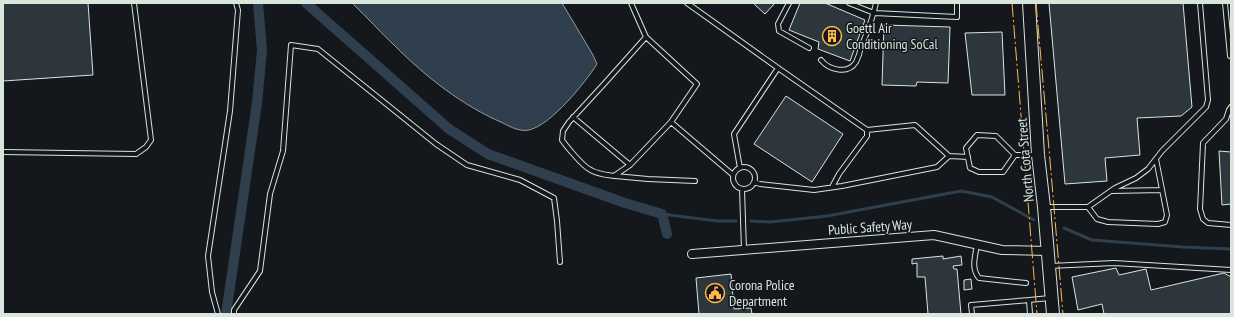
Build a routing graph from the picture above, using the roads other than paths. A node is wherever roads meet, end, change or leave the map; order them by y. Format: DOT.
graph roads {
  1 [pos="134,3"];
  2 [pos="236,3"];
  3 [pos="630,3"];
  4 [pos="687,3"];
  5 [pos="789,3"];
  6 [pos="849,3"];
  7 [pos="876,3"];
  8 [pos="957,3"];
  9 [pos="1029,3"];
  10 [pos="1200,3"];
  11 [pos="1225,3"];
  12 [pos="874,13"];
  13 [pos="646,37"];
  14 [pos="810,48"];
  15 [pos="1231,56"];
  16 [pos="821,60"];
  17 [pos="778,68"];
  18 [pos="1231,107"];
  19 [pos="573,117"];
  20 [pos="671,122"];
  21 [pos="866,130"];
  22 [pos="3,152"];
  23 [pos="1015,155"];
  24 [pos="1038,155"];
  25 [pos="949,156"];
  26 [pos="968,157"];
  27 [pos="1156,159"];
  28 [pos="630,165"];
  29 [pos="740,168"];
  30 [pos="733,175"];
  31 [pos="614,176"];
  32 [pos="695,180"];
  33 [pos="754,182"];
  34 [pos="832,187"];
  35 [pos="742,189"];
  36 [pos="1162,190"];
  37 [pos="1112,191"];
  38 [pos="1044,207"];
  39 [pos="1088,207"];
  40 [pos="1231,225"];
  41 [pos="977,244"];
  42 [pos="744,250"];
  43 [pos="1048,251"];
  44 [pos="692,254"];
  45 [pos="560,262"];
  46 [pos="1050,266"];
  47 [pos="1231,270"];
  48 [pos="1026,283"];
  49 [pos="1052,298"];
  50 [pos="1029,300"];
  51 [pos="218,314"];
  52 [pos="234,314"];
  53 [pos="972,314"];
  54 [pos="1030,314"];
  55 [pos="1053,314"];
  1 -- 22 [label="lane"];
  2 -- 51 [label="lane"];
  3 -- 13 [label="lane"];
  4 -- 17 [label="lane"];
  5 -- 14 [label="lane"];
  6 -- 12 [label="lane"];
  7 -- 12 [label="lane"];
  8 -- 12 [label="lane"];
  9 -- 24 [label="street, North Cota Street"];
  10 -- 27 [label="lane"];
  11 -- 15 [label="lane"];
  12 -- 16 [label="lane"];
  13 -- 19 [label="lane"];
  13 -- 20 [label="lane"];
  17 -- 21 [label="lane"];
  17 -- 29 [label="lane"];
  18 -- 40 [label="lane"];
  19 -- 28 [label="lane"];
  19 -- 31 [label="lane"];
  20 -- 28 [label="lane"];
  20 -- 30 [label="lane"];
  21 -- 25 [label="lane"];
  21 -- 34 [label="lane"];
  23 -- 24 [label="lane"];
  23 -- 26 [label="lane"];
  23 -- 26 [label="lane"];
  24 -- 38 [label="street, North Cota Street"];
  25 -- 26 [label="lane"];
  25 -- 34 [label="lane"];
  27 -- 36 [label="lane"];
  27 -- 37 [label="lane"];
  28 -- 31 [label="lane"];
  29 -- 30 [label="lane"];
  29 -- 33 [label="lane"];
  30 -- 35 [label="lane"];
  31 -- 32 [label="lane"];
  33 -- 34 [label="lane"];
  33 -- 35 [label="lane"];
  35 -- 42 [label="lane"];
  36 -- 37 [label="lane"];
  36 -- 39 [label="lane"];
  37 -- 39 [label="lane"];
  38 -- 39 [label="lane"];
  38 -- 43 [label="street, North Cota Street"];
  41 -- 42 [label="street, Public Safety Way"];
  41 -- 43 [label="street, Public Safety Way"];
  41 -- 48 [label="lane"];
  42 -- 44 [label="street, Public Safety Way"];
  43 -- 46 [label="street, North Cota Street"];
  45 -- 52 [label="lane"];
  46 -- 47 [label="lane"];
  46 -- 49 [label="street, North Cota Street"];
  49 -- 50 [label="lane"];
  49 -- 55 [label="street, North Cota Street"];
  50 -- 53 [label="lane"];
  50 -- 54 [label="lane"];
}
